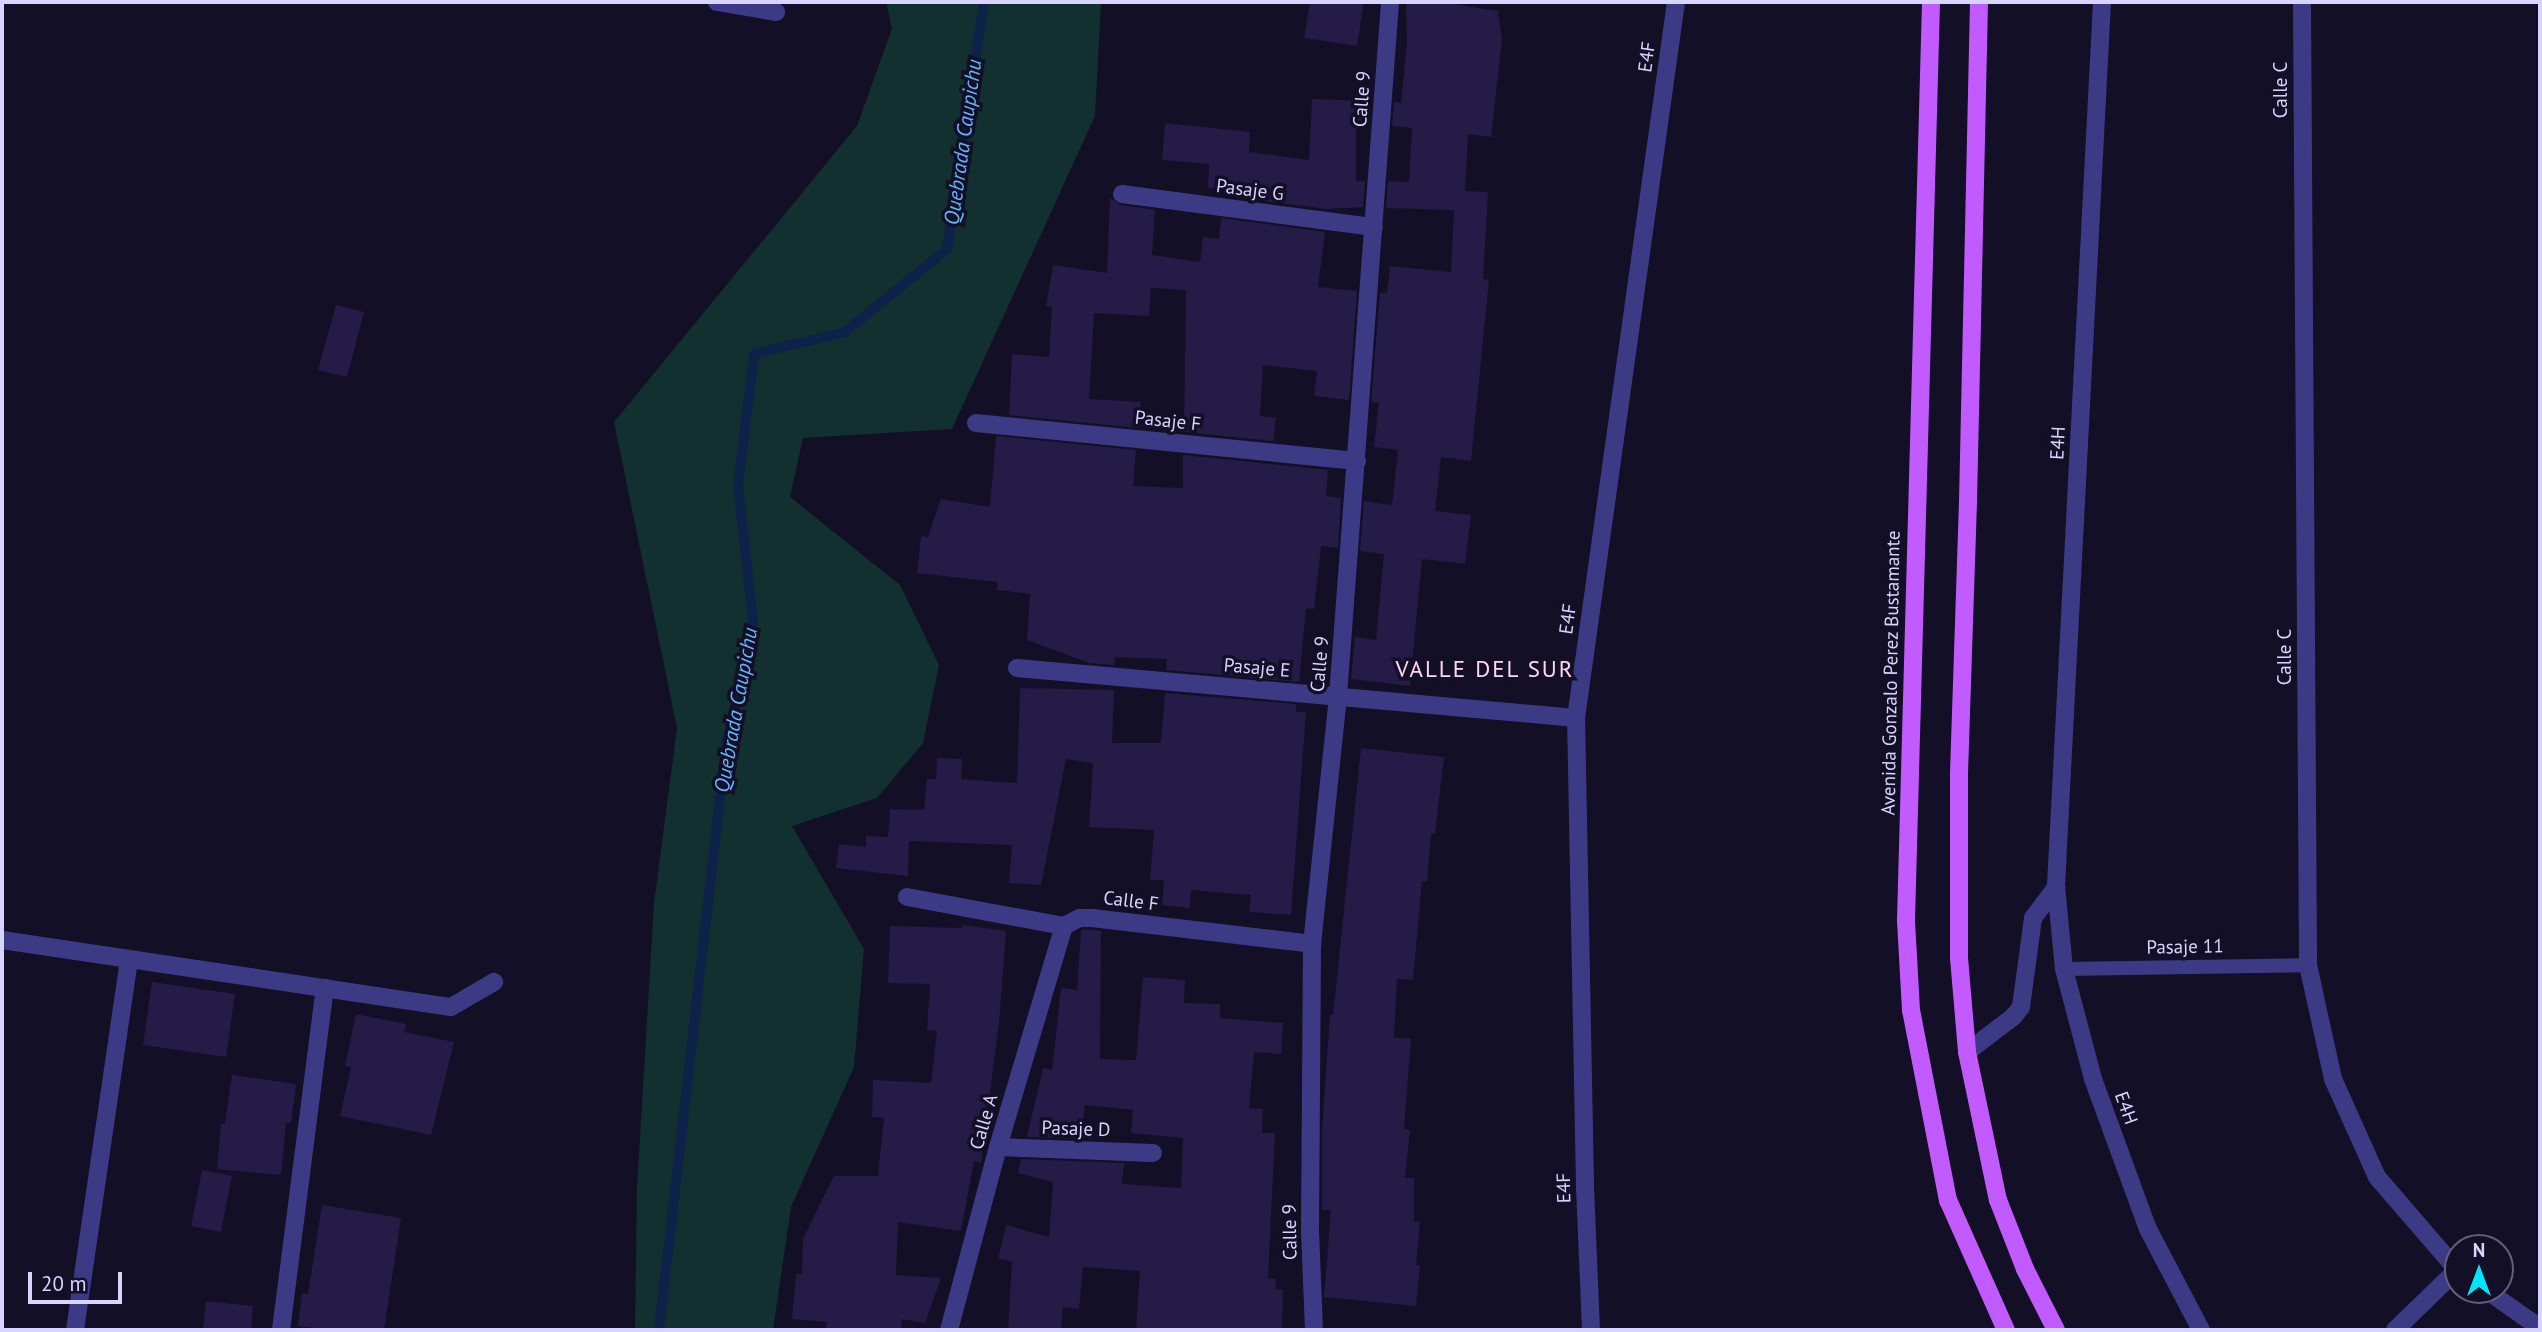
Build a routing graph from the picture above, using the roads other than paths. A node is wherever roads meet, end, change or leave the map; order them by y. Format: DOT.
graph roads {
  1 [pos="717,2"];
  2 [pos="1390,2"];
  3 [pos="1676,2"];
  4 [pos="1931,2"];
  5 [pos="1979,2"];
  6 [pos="2102,2"];
  7 [pos="2302,2"];
  8 [pos="776,12"];
  9 [pos="1122,194"];
  10 [pos="1374,227"];
  11 [pos="976,423"];
  12 [pos="1357,461"];
  13 [pos="1017,668"];
  14 [pos="1338,696"];
  15 [pos="1576,718"];
  16 [pos="2056,887"];
  17 [pos="907,897"];
  18 [pos="1064,926"];
  19 [pos="2,940"];
  20 [pos="1312,944"];
  21 [pos="129,959"];
  22 [pos="2308,965"];
  23 [pos="2064,969"];
  24 [pos="494,982"];
  25 [pos="325,988"];
  26 [pos="1967,1052"];
  27 [pos="998,1147"];
  28 [pos="1153,1153"];
  29 [pos="2444,1255"];
  30 [pos="2444,1283"];
  31 [pos="2506,1304"];
  32 [pos="2540,1328"];
  33 [pos="75,1330"];
  34 [pos="281,1330"];
  35 [pos="949,1330"];
  36 [pos="1314,1330"];
  37 [pos="1591,1330"];
  38 [pos="2006,1330"];
  39 [pos="2056,1330"];
  40 [pos="2202,1330"];
  41 [pos="2395,1330"];
  1 -- 8 [label="street"];
  2 -- 10 [label="street, Calle 9"];
  3 -- 15 [label="street, E4F"];
  4 -- 38 [label="main road, Avenida Gonzalo Perez Bustamante"];
  5 -- 26 [label="main road"];
  6 -- 16 [label="street, E4H"];
  7 -- 22 [label="street, Calle C"];
  9 -- 10 [label="street, Pasaje G"];
  10 -- 12 [label="street, Calle 9"];
  11 -- 12 [label="street, Pasaje F"];
  12 -- 14 [label="street, Calle 9"];
  13 -- 14 [label="street, Pasaje E"];
  14 -- 15 [label="street, Pasaje E"];
  14 -- 20 [label="street, Calle 9"];
  15 -- 37 [label="street, E4F"];
  16 -- 23 [label="street, E4H"];
  16 -- 26 [label="street"];
  17 -- 18 [label="street, Calle F"];
  18 -- 20 [label="street, Calle F"];
  18 -- 27 [label="street, Calle A"];
  19 -- 21 [label="street"];
  20 -- 36 [label="street, Calle 9"];
  21 -- 25 [label="street"];
  21 -- 33 [label="street"];
  22 -- 23 [label="lane, Pasaje 11"];
  22 -- 29 [label="street, Calle C"];
  23 -- 40 [label="street, E4H"];
  24 -- 25 [label="street"];
  25 -- 34 [label="street"];
  26 -- 39 [label="main road"];
  27 -- 28 [label="street, Pasaje D"];
  27 -- 35 [label="street, Calle A"];
  30 -- 41 [label="street"];
  31 -- 32 [label="street"];
}
